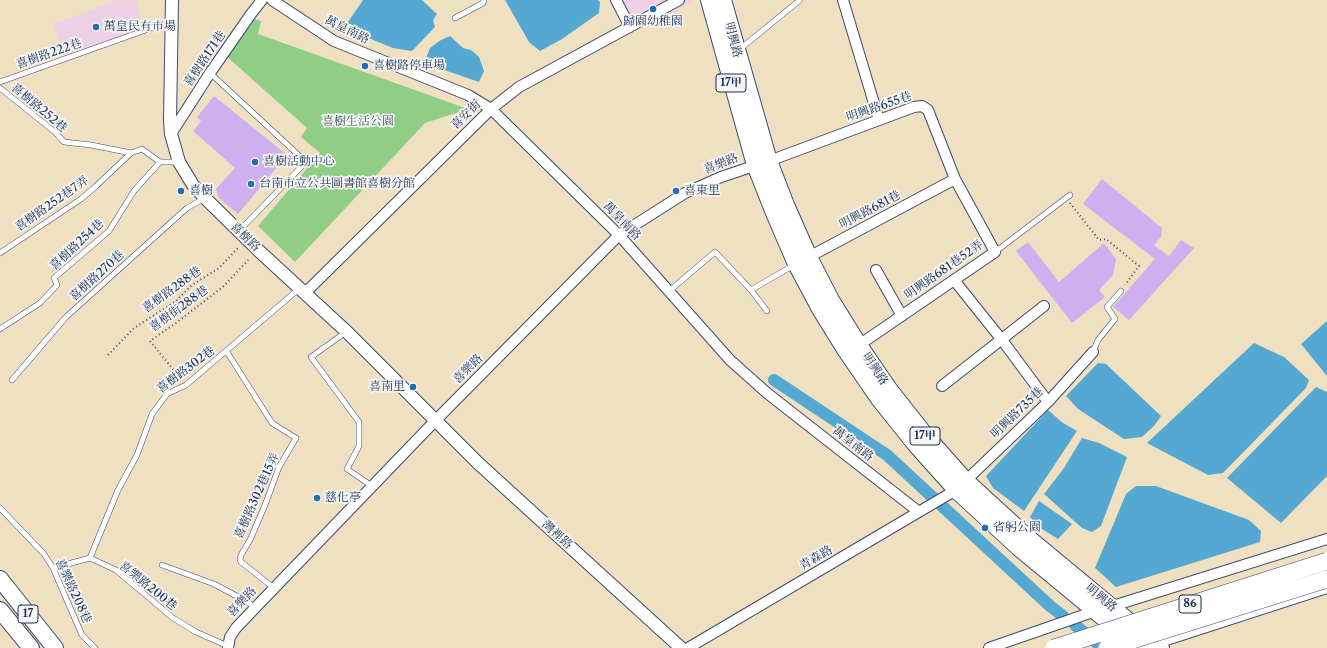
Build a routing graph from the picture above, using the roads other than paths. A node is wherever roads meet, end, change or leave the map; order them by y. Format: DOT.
graph roads {
  1 [pos="172,0"];
  2 [pos="262,0"];
  3 [pos="272,0"];
  4 [pos="484,0"];
  5 [pos="616,0"];
  6 [pos="679,0"];
  7 [pos="709,0"];
  8 [pos="723,0"];
  9 [pos="800,0"];
  10 [pos="843,0"];
  11 [pos="455,18"];
  12 [pos="172,20"];
  13 [pos="630,27"];
  14 [pos="737,52"];
  15 [pos="210,73"];
  16 [pos="0,82"];
  17 [pos="0,88"];
  18 [pos="491,109"];
  19 [pos="879,120"];
  20 [pos="171,134"];
  21 [pos="131,153"];
  22 [pos="160,162"];
  23 [pos="179,162"];
  24 [pos="762,163"];
  25 [pos="955,179"];
  26 [pos="1068,196"];
  27 [pos="205,198"];
  28 [pos="242,235"];
  29 [pos="619,235"];
  30 [pos="995,252"];
  31 [pos="0,253"];
  32 [pos="803,260"];
  33 [pos="876,270"];
  34 [pos="954,280"];
  35 [pos="751,290"];
  36 [pos="303,291"];
  37 [pos="1121,291"];
  38 [pos="668,292"];
  39 [pos="1044,306"];
  40 [pos="767,312"];
  41 [pos="902,316"];
  42 [pos="0,329"];
  43 [pos="347,332"];
  44 [pos="1002,340"];
  45 [pos="859,344"];
  46 [pos="227,352"];
  47 [pos="1093,352"];
  48 [pos="12,380"];
  49 [pos="942,386"];
  50 [pos="1048,402"];
  51 [pos="435,421"];
  52 [pos="372,486"];
  53 [pos="959,488"];
  54 [pos="0,508"];
  55 [pos="919,512"];
  56 [pos="1327,539"];
  57 [pos="90,558"];
  58 [pos="1327,561"];
  59 [pos="162,565"];
  60 [pos="53,568"];
  61 [pos="0,579"];
  62 [pos="1327,579"];
  63 [pos="274,588"];
  64 [pos="1327,588"];
  65 [pos="1112,607"];
  66 [pos="255,608"];
  67 [pos="0,610"];
  68 [pos="1096,612"];
  69 [pos="228,647"];
  70 [pos="1150,647"];
  71 [pos="31,648"];
  72 [pos="55,648"];
  73 [pos="95,648"];
  74 [pos="681,648"];
  75 [pos="688,648"];
  76 [pos="989,648"];
  77 [pos="1054,648"];
  78 [pos="1107,648"];
  1 -- 12 [label="street, 喜樹路"];
  2 -- 15 [label="street, 喜樹路171巷"];
  3 -- 18 [label="street, 萬皇南路"];
  4 -- 11 [label="lane"];
  5 -- 13 [label="street"];
  6 -- 13 [label="street, 喜安街"];
  7 -- 24 [label="main road, 明興路 / 17甲"];
  8 -- 14 [label="main road, 明興路 / 17甲"];
  9 -- 14 [label="lane"];
  10 -- 19 [label="street"];
  12 -- 16 [label="lane, 喜樹路222巷"];
  12 -- 20 [label="street, 喜樹路"];
  13 -- 18 [label="street, 喜安街"];
  14 -- 24 [label="main road, 明興路 / 17甲"];
  15 -- 20 [label="street, 喜樹路171巷"];
  15 -- 28 [label="lane"];
  17 -- 21 [label="lane, 喜樹路252巷"];
  18 -- 29 [label="street, 萬皇南路"];
  18 -- 36 [label="street, 喜安街"];
  19 -- 24 [label="street, 明興路655巷"];
  19 -- 25 [label="street, 明興路655巷"];
  20 -- 23 [label="street, 喜樹路"];
  21 -- 22 [label="lane, 喜樹路252巷"];
  21 -- 31 [label="lane, 喜樹路252巷7弄"];
  22 -- 23 [label="lane"];
  22 -- 42 [label="lane, 喜樹路254巷"];
  23 -- 27 [label="street, 喜樹路"];
  24 -- 29 [label="street, 喜樂路"];
  24 -- 32 [label="main road, 明興路 / 17甲"];
  25 -- 30 [label="street, 明興路681巷52弄"];
  25 -- 32 [label="street, 明興路681巷"];
  26 -- 30 [label="lane"];
  27 -- 28 [label="street, 喜樹路"];
  27 -- 48 [label="lane, 喜樹路270巷"];
  28 -- 36 [label="street, 喜樹路"];
  29 -- 38 [label="street, 萬皇南路"];
  29 -- 51 [label="street, 喜樂路"];
  30 -- 34 [label="street, 明興路681巷52弄"];
  32 -- 35 [label="lane"];
  32 -- 45 [label="main road, 明興路 / 17甲"];
  32 -- 53 [label="main road, 明興路 / 17甲"];
  33 -- 41 [label="street, 明興路681巷52弄"];
  34 -- 41 [label="street, 明興路681巷52弄"];
  34 -- 44 [label="street"];
  35 -- 38 [label="lane"];
  35 -- 40 [label="lane"];
  36 -- 43 [label="street, 喜樹路"];
  36 -- 46 [label="lane, 喜樹路302巷"];
  37 -- 47 [label="lane"];
  38 -- 55 [label="street, 萬皇南路"];
  39 -- 44 [label="street"];
  41 -- 45 [label="street, 明興路681巷52弄"];
  43 -- 51 [label="street, 喜樹路"];
  43 -- 52 [label="lane"];
  44 -- 49 [label="street"];
  44 -- 50 [label="street"];
  45 -- 53 [label="main road, 明興路 / 17甲"];
  46 -- 57 [label="lane, 喜樹路302巷"];
  46 -- 63 [label="lane, 喜樹路302巷15弄"];
  47 -- 50 [label="street, 明興路735巷"];
  50 -- 53 [label="street, 明興路735巷"];
  51 -- 52 [label="street, 喜樂路"];
  51 -- 74 [label="street, 灣裡路"];
  52 -- 63 [label="street, 喜樂路"];
  53 -- 55 [label="street, 青森路"];
  53 -- 65 [label="main road, 明興路 / 17甲"];
  53 -- 68 [label="main road, 明興路 / 17甲"];
  54 -- 60 [label="lane, 喜樂路208巷"];
  55 -- 75 [label="street, 青森路"];
  56 -- 65 [label="street"];
  57 -- 60 [label="lane"];
  57 -- 69 [label="lane, 喜樂路200巷"];
  58 -- 77 [label="highway, 86, bridge"];
  59 -- 66 [label="lane"];
  60 -- 73 [label="lane, 喜樂路208巷"];
  61 -- 72 [label="main road, 17"];
  62 -- 78 [label="highway, 86, bridge"];
  63 -- 66 [label="street, 喜樂路"];
  64 -- 70 [label="street"];
  65 -- 68 [label="street"];
  65 -- 70 [label="main road, 明興路 / 17甲"];
  66 -- 69 [label="street, 喜樂路"];
  67 -- 71 [label="main road, 17"];
  68 -- 70 [label="main road, 明興路 / 17甲"];
  68 -- 76 [label="street"];
}
